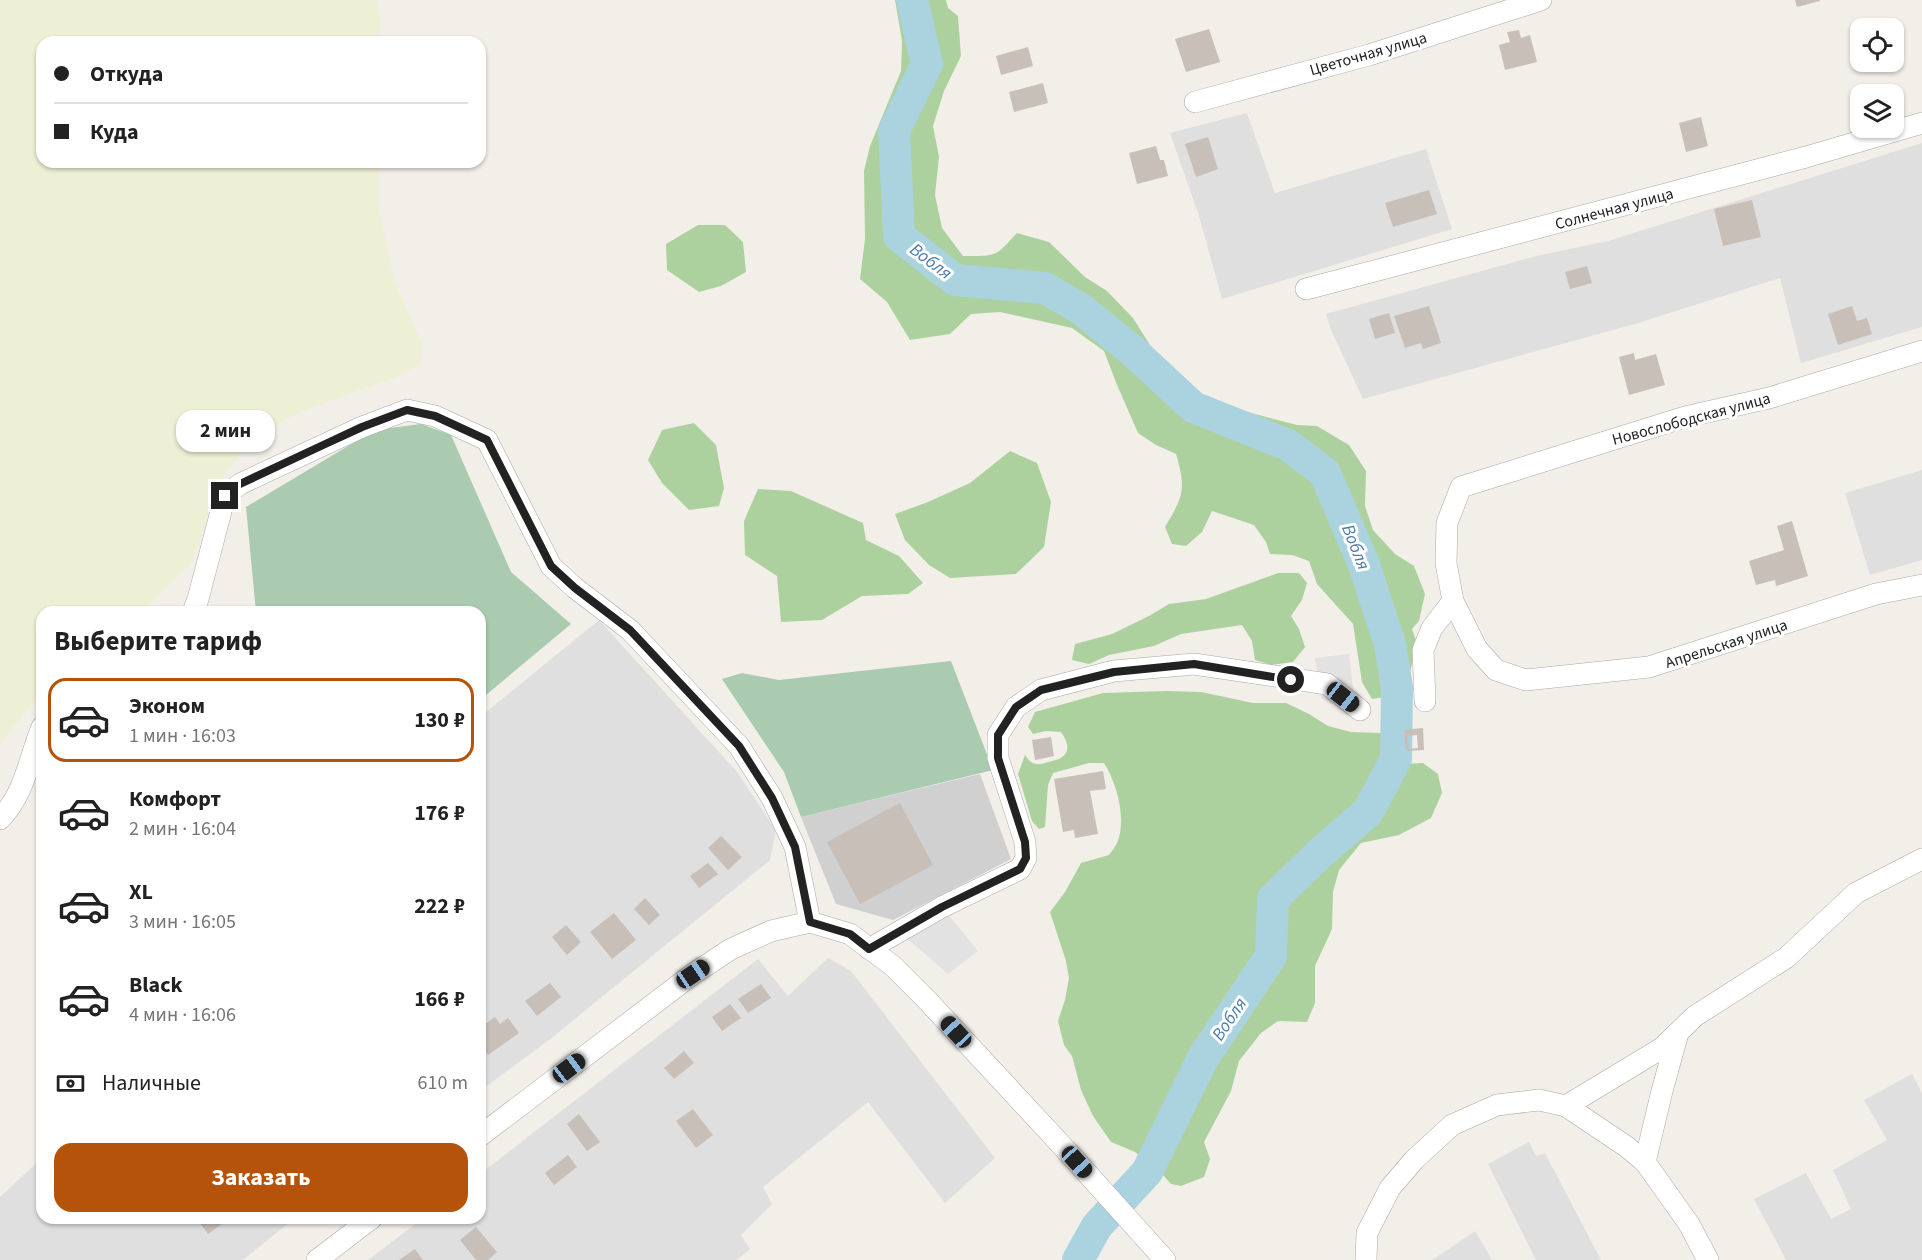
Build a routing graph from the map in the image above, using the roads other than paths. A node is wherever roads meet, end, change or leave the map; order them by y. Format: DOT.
graph roads {
  1 [pos="1541,0"];
  2 [pos="1195,102"];
  3 [pos="1922,123"];
  4 [pos="1306,289"];
  5 [pos="1922,351"];
  6 [pos="1922,585"];
  7 [pos="1453,601"];
  8 [pos="195,606"];
  9 [pos="1425,701"];
  10 [pos="1360,710"];
  11 [pos="36,742"];
  12 [pos="0,819"];
  13 [pos="1922,860"];
  14 [pos="810,922"];
  15 [pos="869,949"];
  16 [pos="1678,1032"];
  17 [pos="1566,1106"];
  18 [pos="486,1131"];
  19 [pos="1646,1162"];
  20 [pos="364,1224"];
  21 [pos="1158,1253"];
  22 [pos="317,1260"];
  23 [pos="1366,1260"];
  24 [pos="1708,1260"];
  1 -- 2 [label="street, Цветочная улица"];
  3 -- 4 [label="street, Солнечная улица"];
  5 -- 7 [label="street, Новослободская улица"];
  6 -- 7 [label="street, Апрельская улица"];
  7 -- 9 [label="street"];
  8 -- 14 [label="street"];
  10 -- 15 [label="street"];
  11 -- 12 [label="street"];
  13 -- 16 [label="street"];
  14 -- 15 [label="street"];
  14 -- 18 [label="street"];
  15 -- 21 [label="street"];
  16 -- 17 [label="street"];
  16 -- 19 [label="street"];
  17 -- 19 [label="street"];
  17 -- 23 [label="street"];
  19 -- 24 [label="street"];
  20 -- 22 [label="street"];
}
